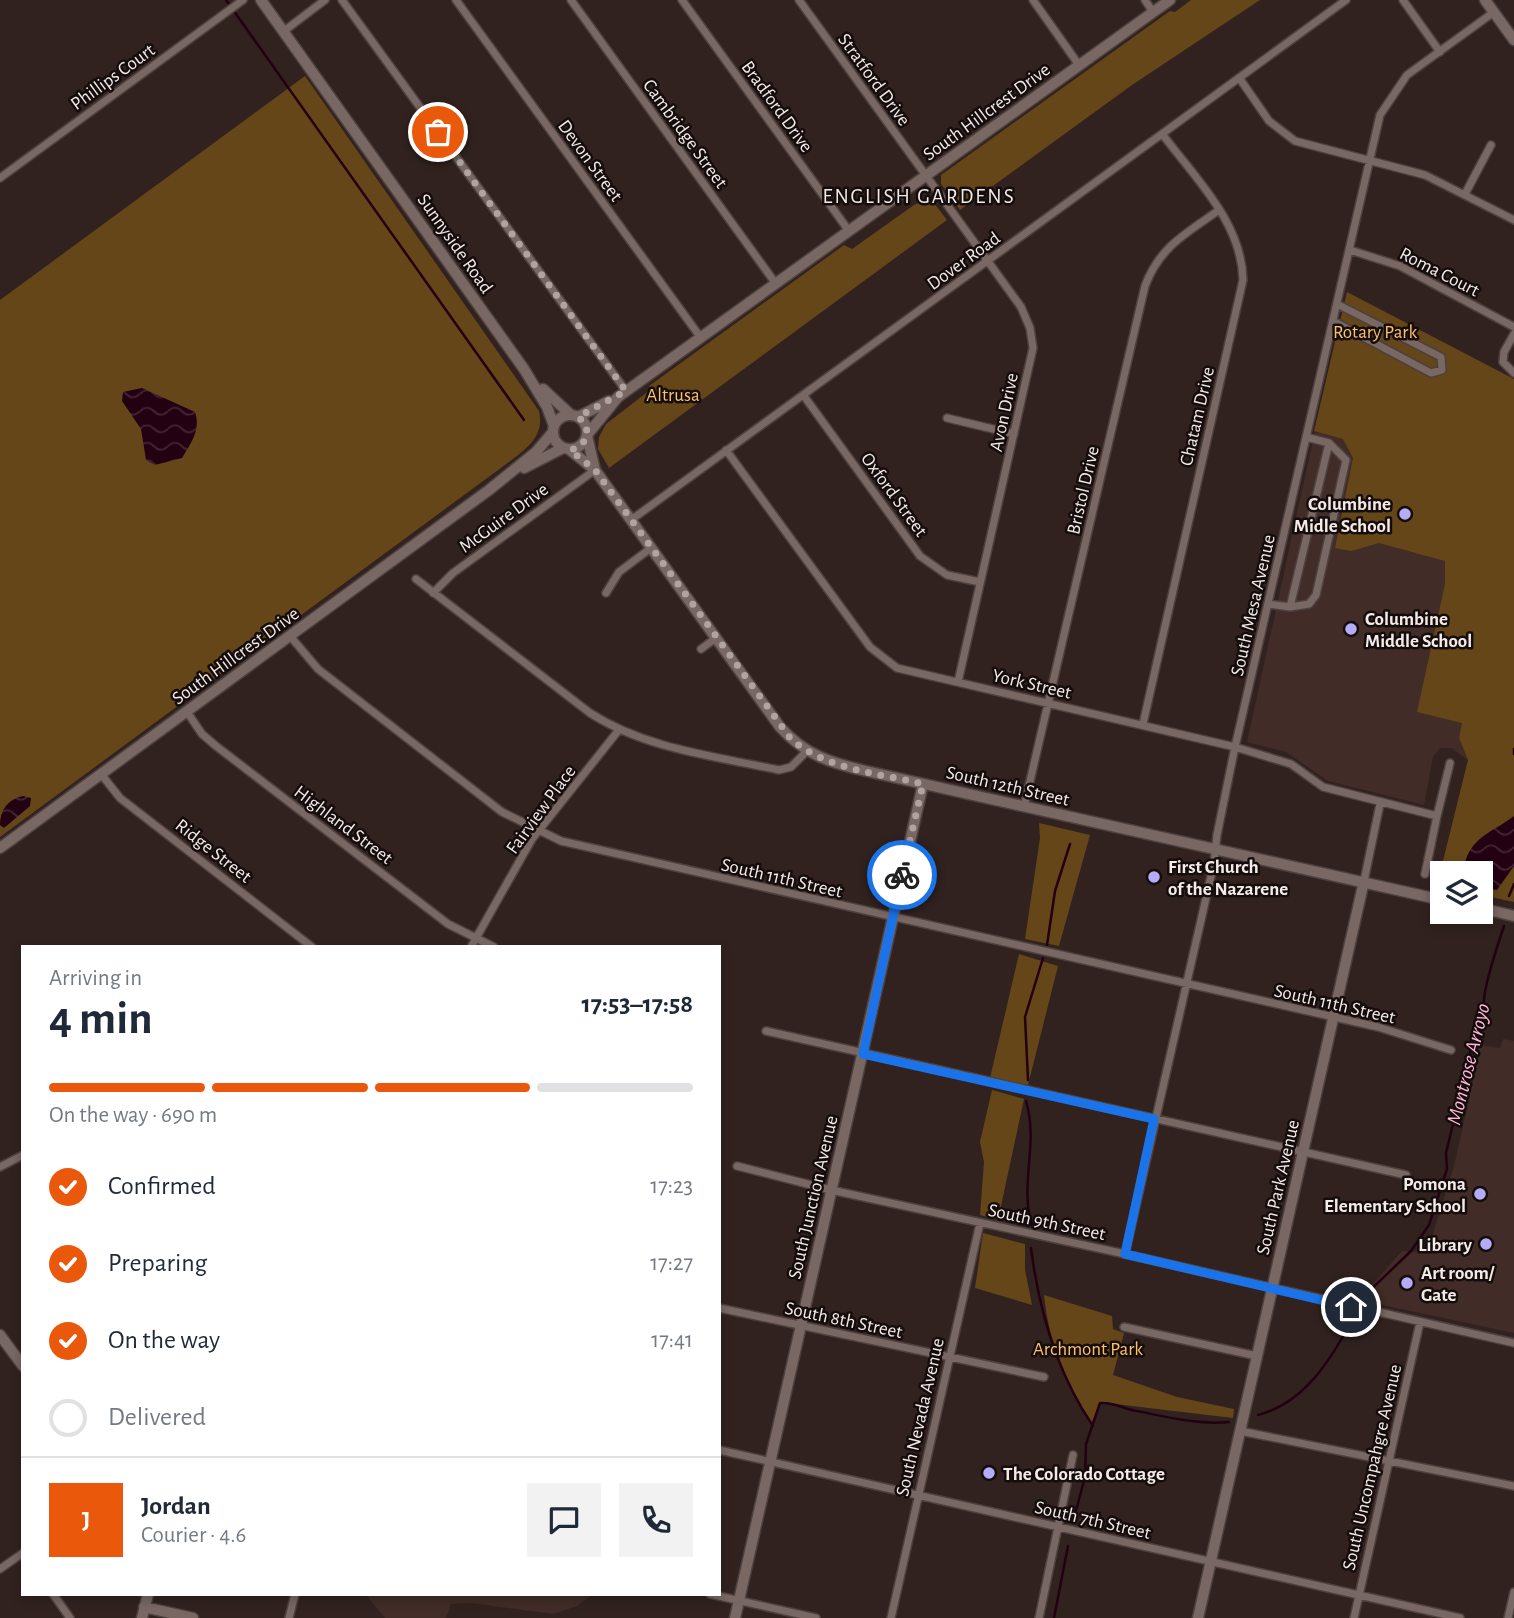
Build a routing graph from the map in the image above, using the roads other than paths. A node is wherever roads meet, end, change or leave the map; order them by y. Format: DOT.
graph roads {
  1 [pos="243,0"];
  2 [pos="261,0"];
  3 [pos="325,0"];
  4 [pos="342,0"];
  5 [pos="456,0"];
  6 [pos="571,0"];
  7 [pos="682,0"];
  8 [pos="799,0"];
  9 [pos="1032,0"];
  10 [pos="1145,0"];
  11 [pos="1170,0"];
  12 [pos="1346,0"];
  13 [pos="1403,0"];
  14 [pos="1485,0"];
  15 [pos="1153,12"];
  16 [pos="1494,12"];
  17 [pos="284,31"];
  18 [pos="1514,40"];
  19 [pos="1440,51"];
  20 [pos="1079,65"];
  21 [pos="1240,79"];
  22 [pos="1163,135"];
  23 [pos="1492,145"];
  24 [pos="1369,159"];
  25 [pos="926,176"];
  26 [pos="0,178"];
  27 [pos="1465,194"];
  28 [pos="1219,210"];
  29 [pos="1514,220"];
  30 [pos="849,231"];
  31 [pos="1350,250"];
  32 [pos="987,262"];
  33 [pos="776,284"];
  34 [pos="1337,304"];
  35 [pos="1333,321"];
  36 [pos="1514,327"];
  37 [pos="1514,334"];
  38 [pos="702,338"];
  39 [pos="524,369"];
  40 [pos="1514,373"];
  41 [pos="622,394"];
  42 [pos="804,396"];
  43 [pos="574,416"];
  44 [pos="947,418"];
  45 [pos="553,429"];
  46 [pos="1014,434"];
  47 [pos="587,435"];
  48 [pos="1307,437"];
  49 [pos="1329,443"];
  50 [pos="566,449"];
  51 [pos="726,450"];
  52 [pos="595,470"];
  53 [pos="489,490"];
  54 [pos="631,520"];
  55 [pos="651,548"];
  56 [pos="416,579"];
  57 [pos="980,582"];
  58 [pos="433,593"];
  59 [pos="606,593"];
  60 [pos="1268,604"];
  61 [pos="1290,607"];
  62 [pos="290,636"];
  63 [pos="716,638"];
  64 [pos="701,649"];
  65 [pos="958,682"];
  66 [pos="1049,703"];
  67 [pos="187,712"];
  68 [pos="1143,724"];
  69 [pos="618,731"];
  70 [pos="1236,747"];
  71 [pos="806,752"];
  72 [pos="1450,763"];
  73 [pos="101,774"];
  74 [pos="923,784"];
  75 [pos="1380,804"];
  76 [pos="1024,807"];
  77 [pos="1437,816"];
  78 [pos="538,832"];
  79 [pos="0,848"];
  80 [pos="1215,850"];
  81 [pos="1425,874"];
  82 [pos="1364,881"];
  83 [pos="1430,897"];
  84 [pos="1493,911"];
  85 [pos="1514,916"];
  86 [pos="892,918"];
  87 [pos="473,943"];
  88 [pos="309,945"];
  89 [pos="1187,984"];
  90 [pos="1333,1019"];
  91 [pos="766,1031"];
  92 [pos="1451,1050"];
  93 [pos="863,1054"];
  94 [pos="1154,1119"];
  95 [pos="1303,1152"];
  96 [pos="21,1156"];
  97 [pos="737,1166"];
  98 [pos="0,1167"];
  99 [pos="1406,1175"];
  100 [pos="831,1190"];
  101 [pos="980,1223"];
  102 [pos="1125,1254"];
  103 [pos="1272,1289"];
  104 [pos="721,1308"];
  105 [pos="1420,1322"];
  106 [pos="800,1326"];
  107 [pos="1124,1326"];
  108 [pos="0,1335"];
  109 [pos="1514,1343"];
  110 [pos="1257,1356"];
  111 [pos="948,1359"];
  112 [pos="21,1363"];
  113 [pos="1044,1377"];
  114 [pos="1240,1431"];
  115 [pos="721,1450"];
  116 [pos="1073,1455"];
  117 [pos="1389,1459"];
  118 [pos="770,1461"];
  119 [pos="1514,1486"];
  120 [pos="918,1494"];
  121 [pos="1057,1527"];
  122 [pos="21,1554"];
  123 [pos="1210,1563"];
  124 [pos="0,1569"];
  125 [pos="1514,1592"];
  126 [pos="1359,1594"];
  127 [pos="54,1596"];
  128 [pos="294,1596"];
  129 [pos="718,1596"];
  130 [pos="739,1601"];
  131 [pos="143,1612"];
  132 [pos="70,1618"];
  133 [pos="193,1618"];
  134 [pos="289,1618"];
  135 [pos="735,1618"];
  136 [pos="816,1618"];
  137 [pos="891,1618"];
  138 [pos="1039,1618"];
  139 [pos="1198,1618"];
  140 [pos="1354,1618"];
  141 [pos="1460,1618"];
  142 [pos="1508,1618"];
  1 -- 26 [label="street, Phillips Court"];
  2 -- 17 [label="street, Sunnyside Road"];
  3 -- 17 [label="street"];
  4 -- 41 [label="street"];
  5 -- 38 [label="street, Devon Street"];
  6 -- 33 [label="street, Cambridge Street"];
  7 -- 30 [label="street, Bradford Drive"];
  8 -- 25 [label="street, Stratford Drive"];
  9 -- 20 [label="street"];
  10 -- 15 [label="street"];
  11 -- 15 [label="street, South Hillcrest Drive"];
  12 -- 21 [label="street, Dover Road"];
  13 -- 19 [label="street"];
  14 -- 16 [label="street"];
  15 -- 20 [label="street, South Hillcrest Drive"];
  16 -- 18 [label="street"];
  16 -- 19 [label="street, South Mesa Avenue"];
  17 -- 39 [label="street, Sunnyside Road"];
  19 -- 24 [label="street, South Mesa Avenue"];
  20 -- 25 [label="street, South Hillcrest Drive"];
  21 -- 22 [label="street, Dover Road"];
  21 -- 24 [label="street"];
  22 -- 28 [label="street, Chatam Drive"];
  22 -- 32 [label="street, Dover Road"];
  23 -- 27 [label="street"];
  24 -- 27 [label="street"];
  24 -- 31 [label="street, South Mesa Avenue"];
  25 -- 30 [label="street, South Hillcrest Drive"];
  25 -- 32 [label="street, Avon Drive"];
  27 -- 29 [label="street"];
  28 -- 66 [label="street, Bristol Drive"];
  28 -- 68 [label="street, Chatam Drive"];
  30 -- 33 [label="street, South Hillcrest Drive"];
  31 -- 34 [label="street, South Mesa Avenue"];
  31 -- 36 [label="street, Roma Court"];
  32 -- 42 [label="street, Dover Road"];
  32 -- 46 [label="street, Avon Drive"];
  33 -- 38 [label="street, South Hillcrest Drive"];
  34 -- 35 [label="street, South Mesa Avenue"];
  34 -- 35 [label="street"];
  35 -- 48 [label="street, South Mesa Avenue"];
  37 -- 40 [label="street"];
  38 -- 41 [label="street, South Hillcrest Drive"];
  39 -- 43 [label="street, Sunnyside Road"];
  39 -- 45 [label="street, Sunnyside Road"];
  41 -- 43 [label="street"];
  41 -- 47 [label="street"];
  42 -- 51 [label="street, Dover Road"];
  42 -- 57 [label="street, Oxford Street"];
  43 -- 45 [label="street"];
  43 -- 47 [label="street"];
  44 -- 46 [label="street"];
  45 -- 50 [label="street"];
  45 -- 53 [label="street"];
  46 -- 57 [label="street, Avon Drive"];
  47 -- 50 [label="street"];
  47 -- 52 [label="street"];
  48 -- 49 [label="street"];
  48 -- 60 [label="street, South Mesa Avenue"];
  49 -- 61 [label="street"];
  49 -- 61 [label="street"];
  50 -- 52 [label="street"];
  50 -- 53 [label="street"];
  51 -- 54 [label="street, Dover Road"];
  51 -- 65 [label="street, York Street"];
  52 -- 54 [label="street"];
  52 -- 58 [label="street, McGuire Drive"];
  53 -- 62 [label="street, South Hillcrest Drive"];
  54 -- 55 [label="street"];
  55 -- 59 [label="street"];
  55 -- 63 [label="street"];
  56 -- 58 [label="street"];
  57 -- 65 [label="street, Avon Drive"];
  58 -- 69 [label="street"];
  60 -- 61 [label="street"];
  60 -- 70 [label="street, South Mesa Avenue"];
  62 -- 67 [label="street, South Hillcrest Drive"];
  62 -- 78 [label="street, South 11th Street"];
  63 -- 64 [label="street"];
  63 -- 71 [label="street"];
  65 -- 66 [label="street, York Street"];
  66 -- 68 [label="street, York Street"];
  66 -- 76 [label="street, Bristol Drive"];
  67 -- 73 [label="street, South Hillcrest Drive"];
  67 -- 87 [label="street, Highland Street"];
  68 -- 70 [label="street, York Street"];
  69 -- 71 [label="street"];
  69 -- 78 [label="street, Fairview Place"];
  70 -- 75 [label="street, York Street"];
  70 -- 80 [label="street, South Mesa Avenue"];
  71 -- 74 [label="street, South 12th Street"];
  72 -- 77 [label="street"];
  73 -- 79 [label="street, South Hillcrest Drive"];
  73 -- 88 [label="street, Ridge Street"];
  74 -- 76 [label="street, South 12th Street"];
  74 -- 86 [label="street, South Junction Avenue"];
  75 -- 77 [label="street, York Street"];
  75 -- 82 [label="street, South Park Avenue"];
  76 -- 80 [label="street, South 12th Street"];
  77 -- 81 [label="street"];
  78 -- 86 [label="street, South 11th Street"];
  78 -- 87 [label="street, Fairview Place"];
  80 -- 82 [label="street, South 12th Street"];
  80 -- 89 [label="street, South Mesa Avenue"];
  82 -- 83 [label="street, South 12th Street"];
  82 -- 90 [label="street, South Park Avenue"];
  84 -- 85 [label="street"];
  86 -- 89 [label="street, South 11th Street"];
  86 -- 93 [label="street, South Junction Avenue"];
  89 -- 90 [label="street, South 11th Street"];
  89 -- 94 [label="street, South Mesa Avenue"];
  90 -- 92 [label="street, South 11th Street"];
  90 -- 95 [label="street, South Park Avenue"];
  91 -- 93 [label="street"];
  93 -- 94 [label="street"];
  93 -- 100 [label="street, South Junction Avenue"];
  94 -- 95 [label="street"];
  94 -- 102 [label="street, South Mesa Avenue"];
  95 -- 99 [label="street"];
  95 -- 103 [label="street, South Park Avenue"];
  96 -- 98 [label="street"];
  97 -- 100 [label="street, South 9th Street"];
  100 -- 101 [label="street, South 9th Street"];
  100 -- 106 [label="street, South Junction Avenue"];
  101 -- 102 [label="street, South 9th Street"];
  101 -- 111 [label="street, South Nevada Avenue"];
  102 -- 103 [label="street, South 9th Street"];
  103 -- 105 [label="street, South 9th Street"];
  103 -- 110 [label="street, South Park Avenue"];
  104 -- 106 [label="street, South 8th Street"];
  105 -- 109 [label="street, South 9th Street"];
  105 -- 117 [label="street, South Uncompahgre Avenue"];
  106 -- 111 [label="street, South 8th Street"];
  106 -- 118 [label="street, South Junction Avenue"];
  107 -- 110 [label="street"];
  108 -- 112 [label="street"];
  110 -- 114 [label="street, South Park Avenue"];
  111 -- 113 [label="street, South 8th Street"];
  111 -- 120 [label="street, South Nevada Avenue"];
  114 -- 117 [label="street"];
  114 -- 123 [label="street, South Park Avenue"];
  115 -- 118 [label="street, South 7th Street"];
  116 -- 121 [label="street"];
  117 -- 119 [label="street"];
  117 -- 126 [label="street, South Uncompahgre Avenue"];
  118 -- 120 [label="street, South 7th Street"];
  118 -- 130 [label="street, South Junction Avenue"];
  120 -- 121 [label="street, South 7th Street"];
  120 -- 137 [label="street, South Nevada Avenue"];
  121 -- 123 [label="street, South 7th Street"];
  121 -- 138 [label="street"];
  122 -- 124 [label="street"];
  123 -- 126 [label="street, South 7th Street"];
  123 -- 139 [label="street, South Park Avenue"];
  125 -- 142 [label="street"];
  126 -- 140 [label="street, South Uncompahgre Avenue"];
  126 -- 141 [label="street, South 7th Street"];
  127 -- 132 [label="street"];
  128 -- 134 [label="street"];
  129 -- 130 [label="street"];
  130 -- 135 [label="street, South Junction Avenue"];
  130 -- 136 [label="street"];
  131 -- 133 [label="street"];
}
